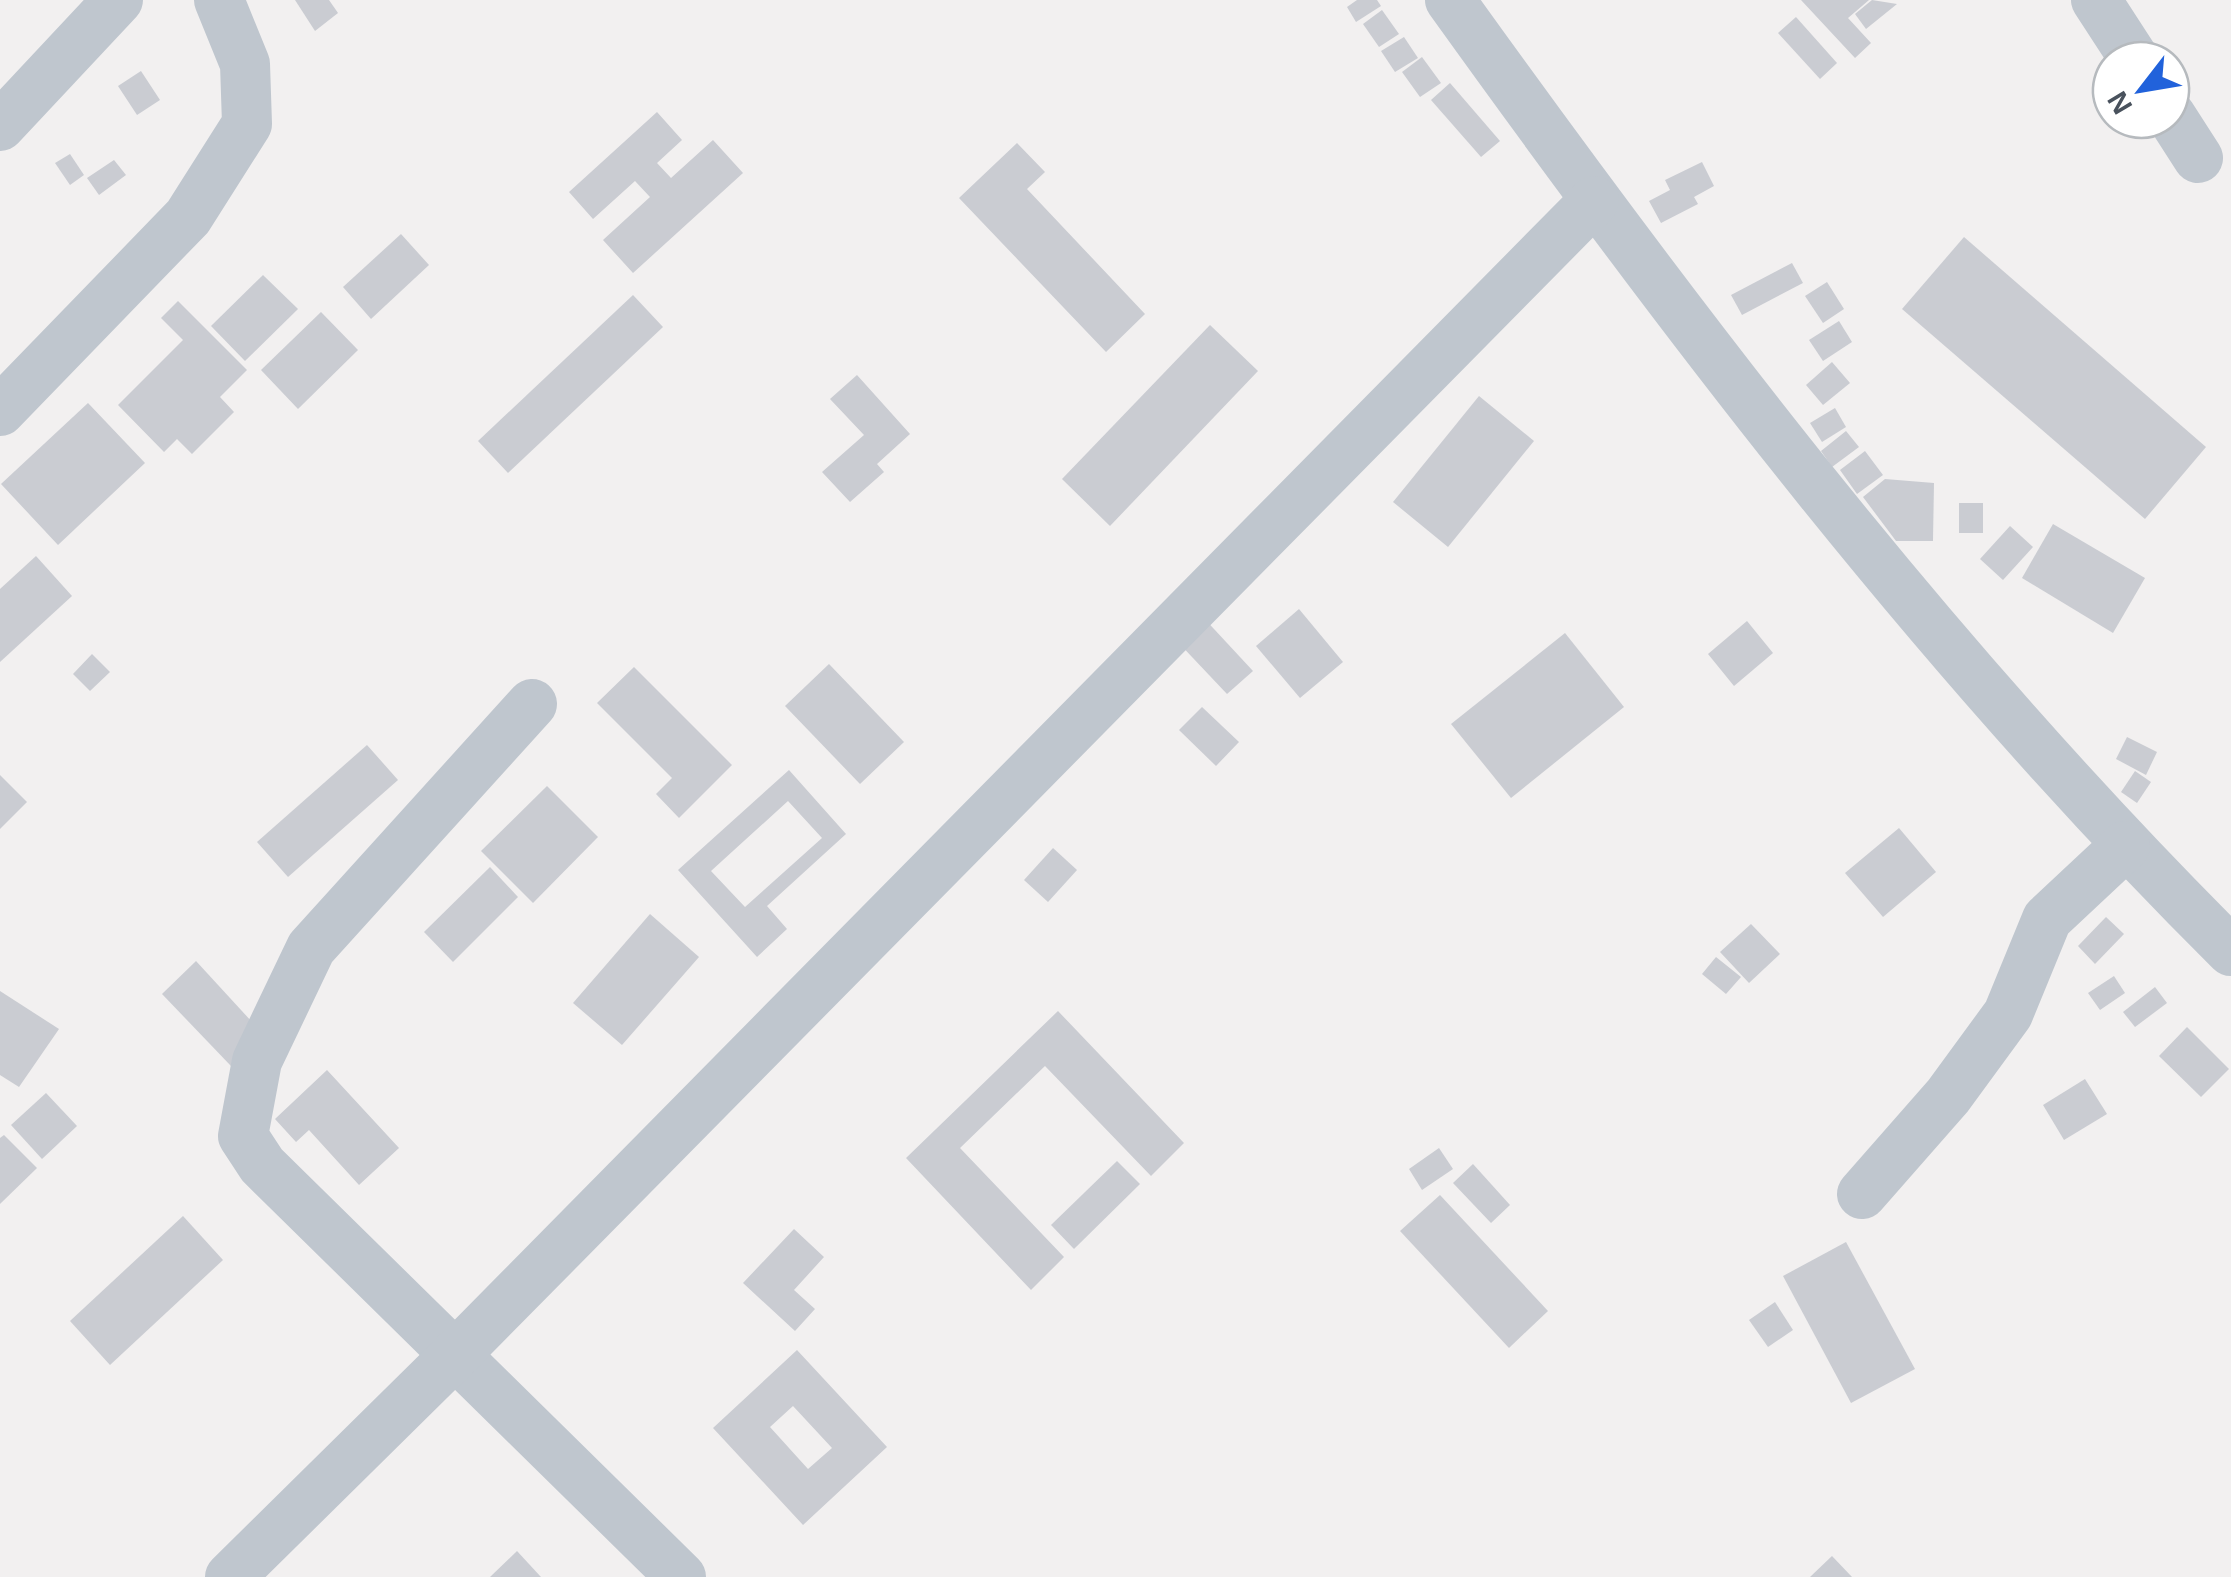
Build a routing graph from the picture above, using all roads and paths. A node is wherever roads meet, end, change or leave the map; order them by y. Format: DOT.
graph roads {
  1 [pos="118,0"];
  2 [pos="219,0"];
  3 [pos="1450,0"];
  4 [pos="2096,0"];
  5 [pos="2123,40"];
  6 [pos="0,126"];
  7 [pos="2186,140"];
  8 [pos="2198,158"];
  9 [pos="1594,201"];
  10 [pos="0,412"];
  11 [pos="532,704"];
  12 [pos="2125,846"];
  13 [pos="2231,952"];
  14 [pos="1862,1194"];
  15 [pos="453,1358"];
  16 [pos="230,1577"];
  17 [pos="681,1577"];
  1 -- 6 [label="street"];
  2 -- 10 [label="street"];
  3 -- 9 [label="street"];
  4 -- 5 [label="street"];
  7 -- 8 [label="street"];
  9 -- 12 [label="street"];
  9 -- 15 [label="street"];
  11 -- 15 [label="street"];
  12 -- 13 [label="street"];
  12 -- 14 [label="street"];
  15 -- 16 [label="street"];
  15 -- 17 [label="street"];
}
